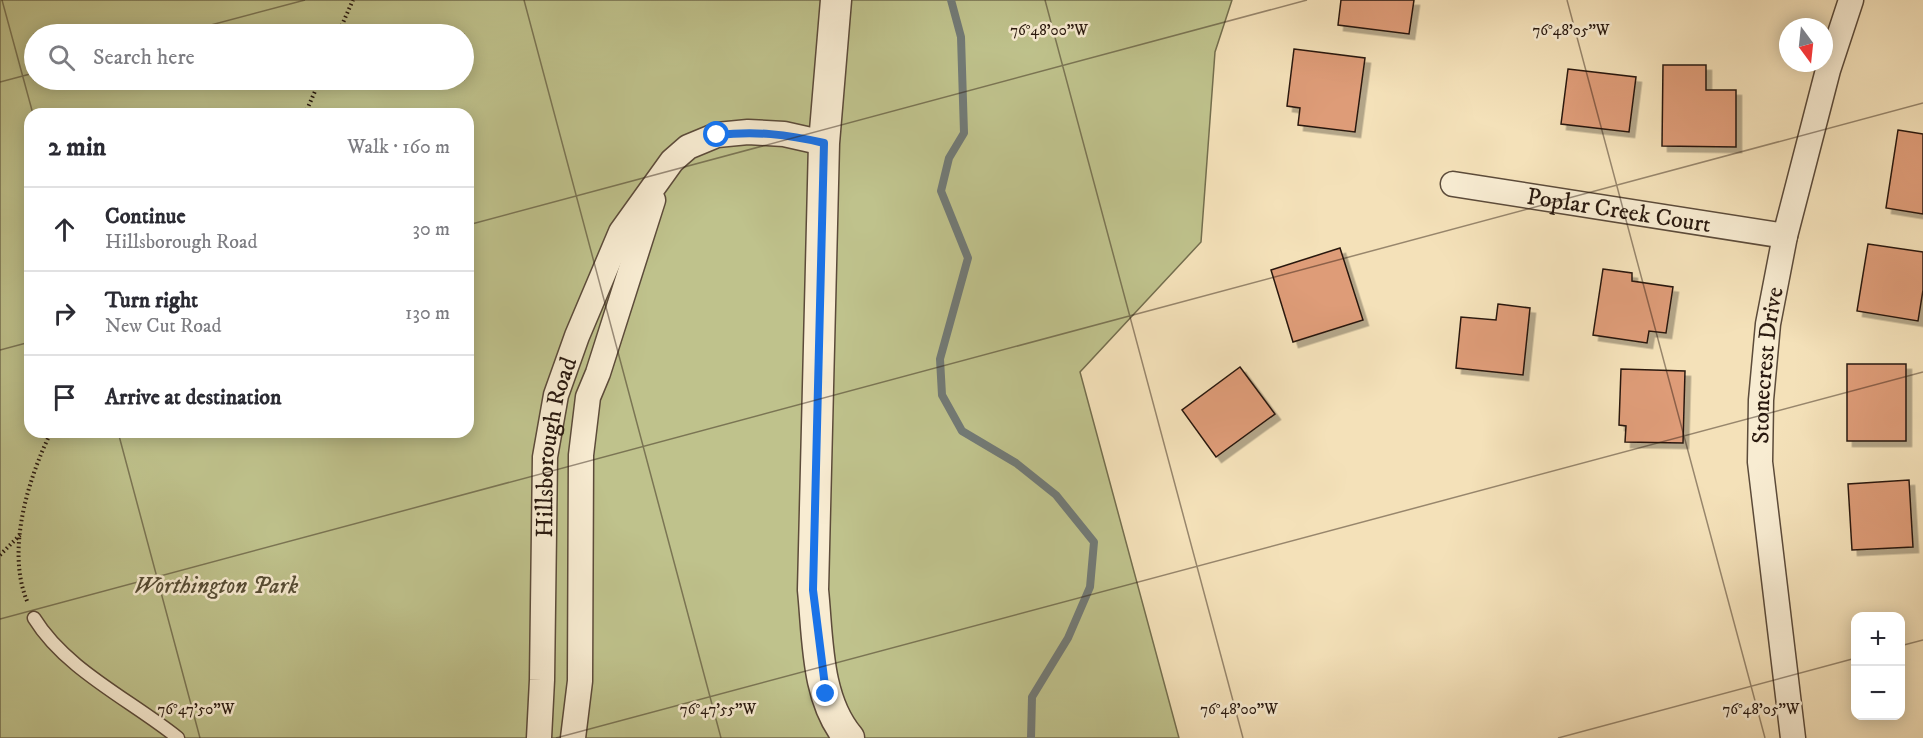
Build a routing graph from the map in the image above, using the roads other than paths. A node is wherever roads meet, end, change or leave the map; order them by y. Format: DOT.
graph roads {
  1 [pos="836,0"];
  2 [pos="1851,0"];
  3 [pos="824,143"];
  4 [pos="660,179"];
  5 [pos="1453,184"];
  6 [pos="1785,236"];
  7 [pos="34,618"];
  8 [pos="178,738"];
  9 [pos="539,738"];
  10 [pos="573,738"];
  11 [pos="849,738"];
  12 [pos="1793,738"];
  1 -- 3 [label="street"];
  2 -- 6 [label="street, Stonecrest Drive"];
  3 -- 4 [label="street, Hillsborough Road"];
  3 -- 11 [label="street"];
  4 -- 9 [label="street, Hillsborough Road"];
  4 -- 10 [label="street, Hillsborough Road"];
  5 -- 6 [label="street, Poplar Creek Court"];
  6 -- 12 [label="street, Stonecrest Drive"];
  7 -- 8 [label="lane"];
}
